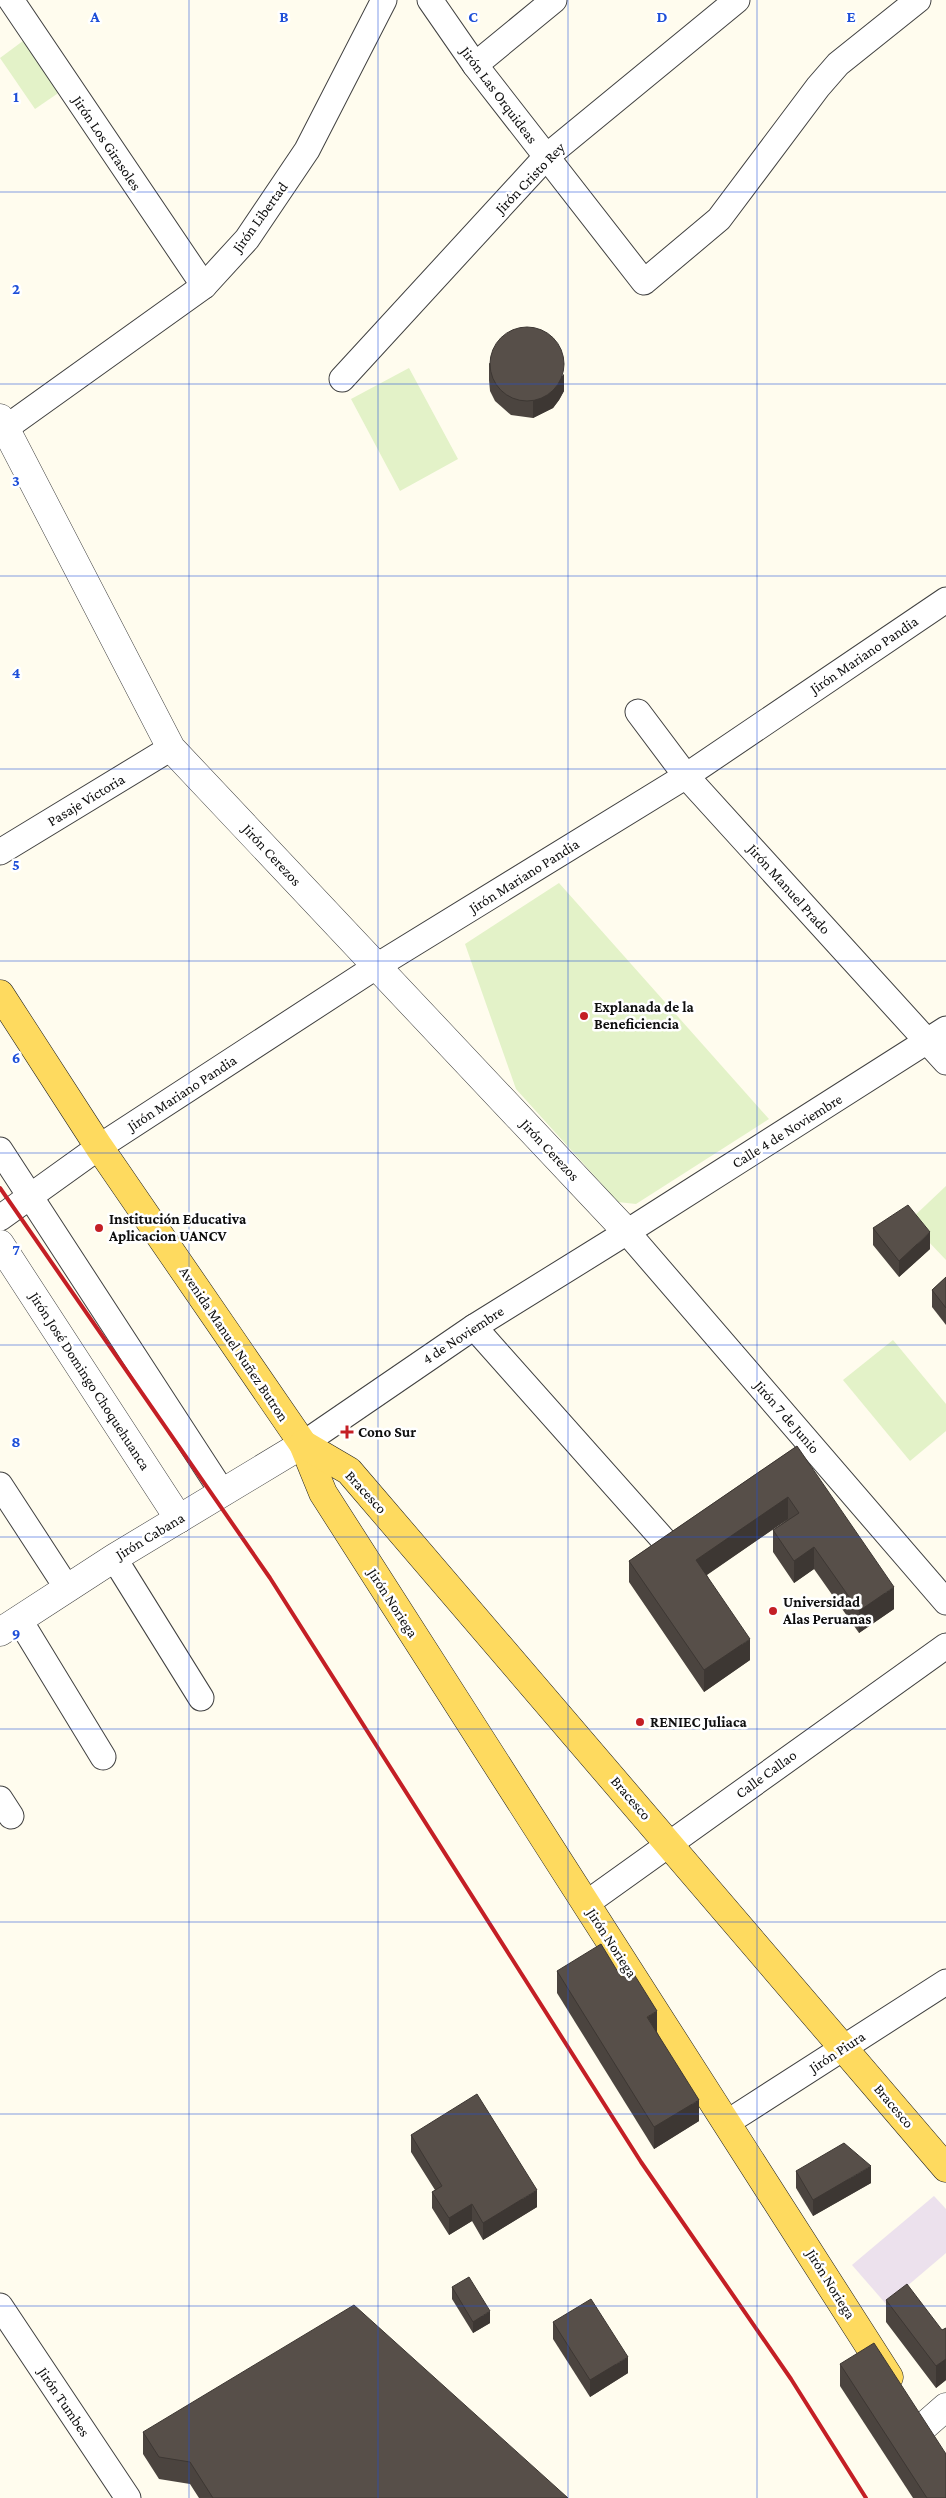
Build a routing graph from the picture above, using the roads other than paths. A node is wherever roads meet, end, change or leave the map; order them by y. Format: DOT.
graph roads {
  1 [pos="384,0"];
  2 [pos="430,0"];
  3 [pos="554,0"];
  4 [pos="738,0"];
  5 [pos="918,0"];
  6 [pos="12,5"];
  7 [pos="475,65"];
  8 [pos="546,157"];
  9 [pos="204,286"];
  10 [pos="342,378"];
  11 [pos="2,426"];
  12 [pos="943,608"];
  13 [pos="638,712"];
  14 [pos="171,748"];
  15 [pos="686,776"];
  16 [pos="0,852"];
  17 [pos="377,966"];
  18 [pos="0,994"];
  19 [pos="937,1035"];
  20 [pos="946,1062"];
  21 [pos="100,1147"];
  22 [pos="0,1150"];
  23 [pos="29,1197"];
  24 [pos="0,1218"];
  25 [pos="628,1232"];
  26 [pos="0,1244"];
  27 [pos="474,1326"];
  28 [pos="303,1444"];
  29 [pos="0,1485"];
  30 [pos="223,1493"];
  31 [pos="179,1519"];
  32 [pos="668,1545"];
  33 [pos="114,1558"];
  34 [pos="67,1588"];
  35 [pos="946,1602"];
  36 [pos="10,1626"];
  37 [pos="946,1646"];
  38 [pos="201,1698"];
  39 [pos="103,1757"];
  40 [pos="670,1844"];
  41 [pos="587,1903"];
  42 [pos="946,1982"];
  43 [pos="844,2048"];
  44 [pos="728,2122"];
  45 [pos="946,2168"];
  46 [pos="2,2313"];
  47 [pos="946,2407"];
  48 [pos="929,2438"];
  49 [pos="128,2498"];
  1 -- 9 [label="street, Jirón Libertad"];
  2 -- 7 [label="street, Jirón Las Orquideas"];
  3 -- 7 [label="street"];
  4 -- 8 [label="street, Jirón Cristo Rey"];
  5 -- 8 [label="street, Jirón Las Orquideas"];
  6 -- 9 [label="street, Jirón Los Girasoles"];
  7 -- 8 [label="street, Jirón Las Orquideas"];
  8 -- 10 [label="street, Jirón Cristo Rey"];
  9 -- 11 [label="street, Jirón Libertad"];
  11 -- 14 [label="street, Jirón Cerezos"];
  12 -- 15 [label="street, Jirón Mariano Pandia"];
  13 -- 15 [label="street, Jirón Manuel Prado"];
  14 -- 16 [label="street, Pasaje Victoria"];
  14 -- 17 [label="street, Jirón Cerezos"];
  15 -- 17 [label="street, Jirón Mariano Pandia"];
  15 -- 19 [label="street, Jirón Manuel Prado"];
  17 -- 21 [label="street, Jirón Mariano Pandia"];
  17 -- 25 [label="street, Jirón Cerezos"];
  18 -- 21 [label="main road, Avenida Manuel Nuñez Butron"];
  19 -- 20 [label="street, Jirón Manuel Prado"];
  19 -- 25 [label="street, Calle 4 de Noviembre"];
  21 -- 23 [label="street, Jirón Mariano Pandia"];
  21 -- 28 [label="main road, Avenida Manuel Nuñez Butron"];
  22 -- 23 [label="street"];
  23 -- 24 [label="street, Jirón Mariano Pandia"];
  23 -- 30 [label="street"];
  25 -- 27 [label="street, 4 de Noviembre"];
  25 -- 35 [label="street, Jirón 7 de Junio"];
  26 -- 31 [label="street, Jirón José Domingo Choquehuanca"];
  27 -- 28 [label="street, 4 de Noviembre"];
  27 -- 32 [label="street"];
  28 -- 30 [label="street, Jirón Cabana"];
  28 -- 40 [label="main road, Bracesco"];
  28 -- 41 [label="main road, Jirón Noriega"];
  29 -- 34 [label="street"];
  30 -- 31 [label="street, Jirón Cabana"];
  31 -- 33 [label="street, Jirón Cabana"];
  33 -- 34 [label="street, Jirón Cabana"];
  33 -- 38 [label="street"];
  34 -- 36 [label="street, Jirón Cabana"];
  36 -- 39 [label="street"];
  37 -- 40 [label="street, Calle Callao"];
  40 -- 41 [label="street, Calle Callao"];
  40 -- 43 [label="main road, Bracesco"];
  41 -- 44 [label="main road, Jirón Noriega"];
  42 -- 43 [label="street, Jirón Piura"];
  43 -- 44 [label="street, Jirón Piura"];
  43 -- 45 [label="main road, Bracesco"];
  44 -- 48 [label="main road, Jirón Noriega"];
  46 -- 49 [label="street, Jirón Tumbes"];
  47 -- 48 [label="street"];
}
